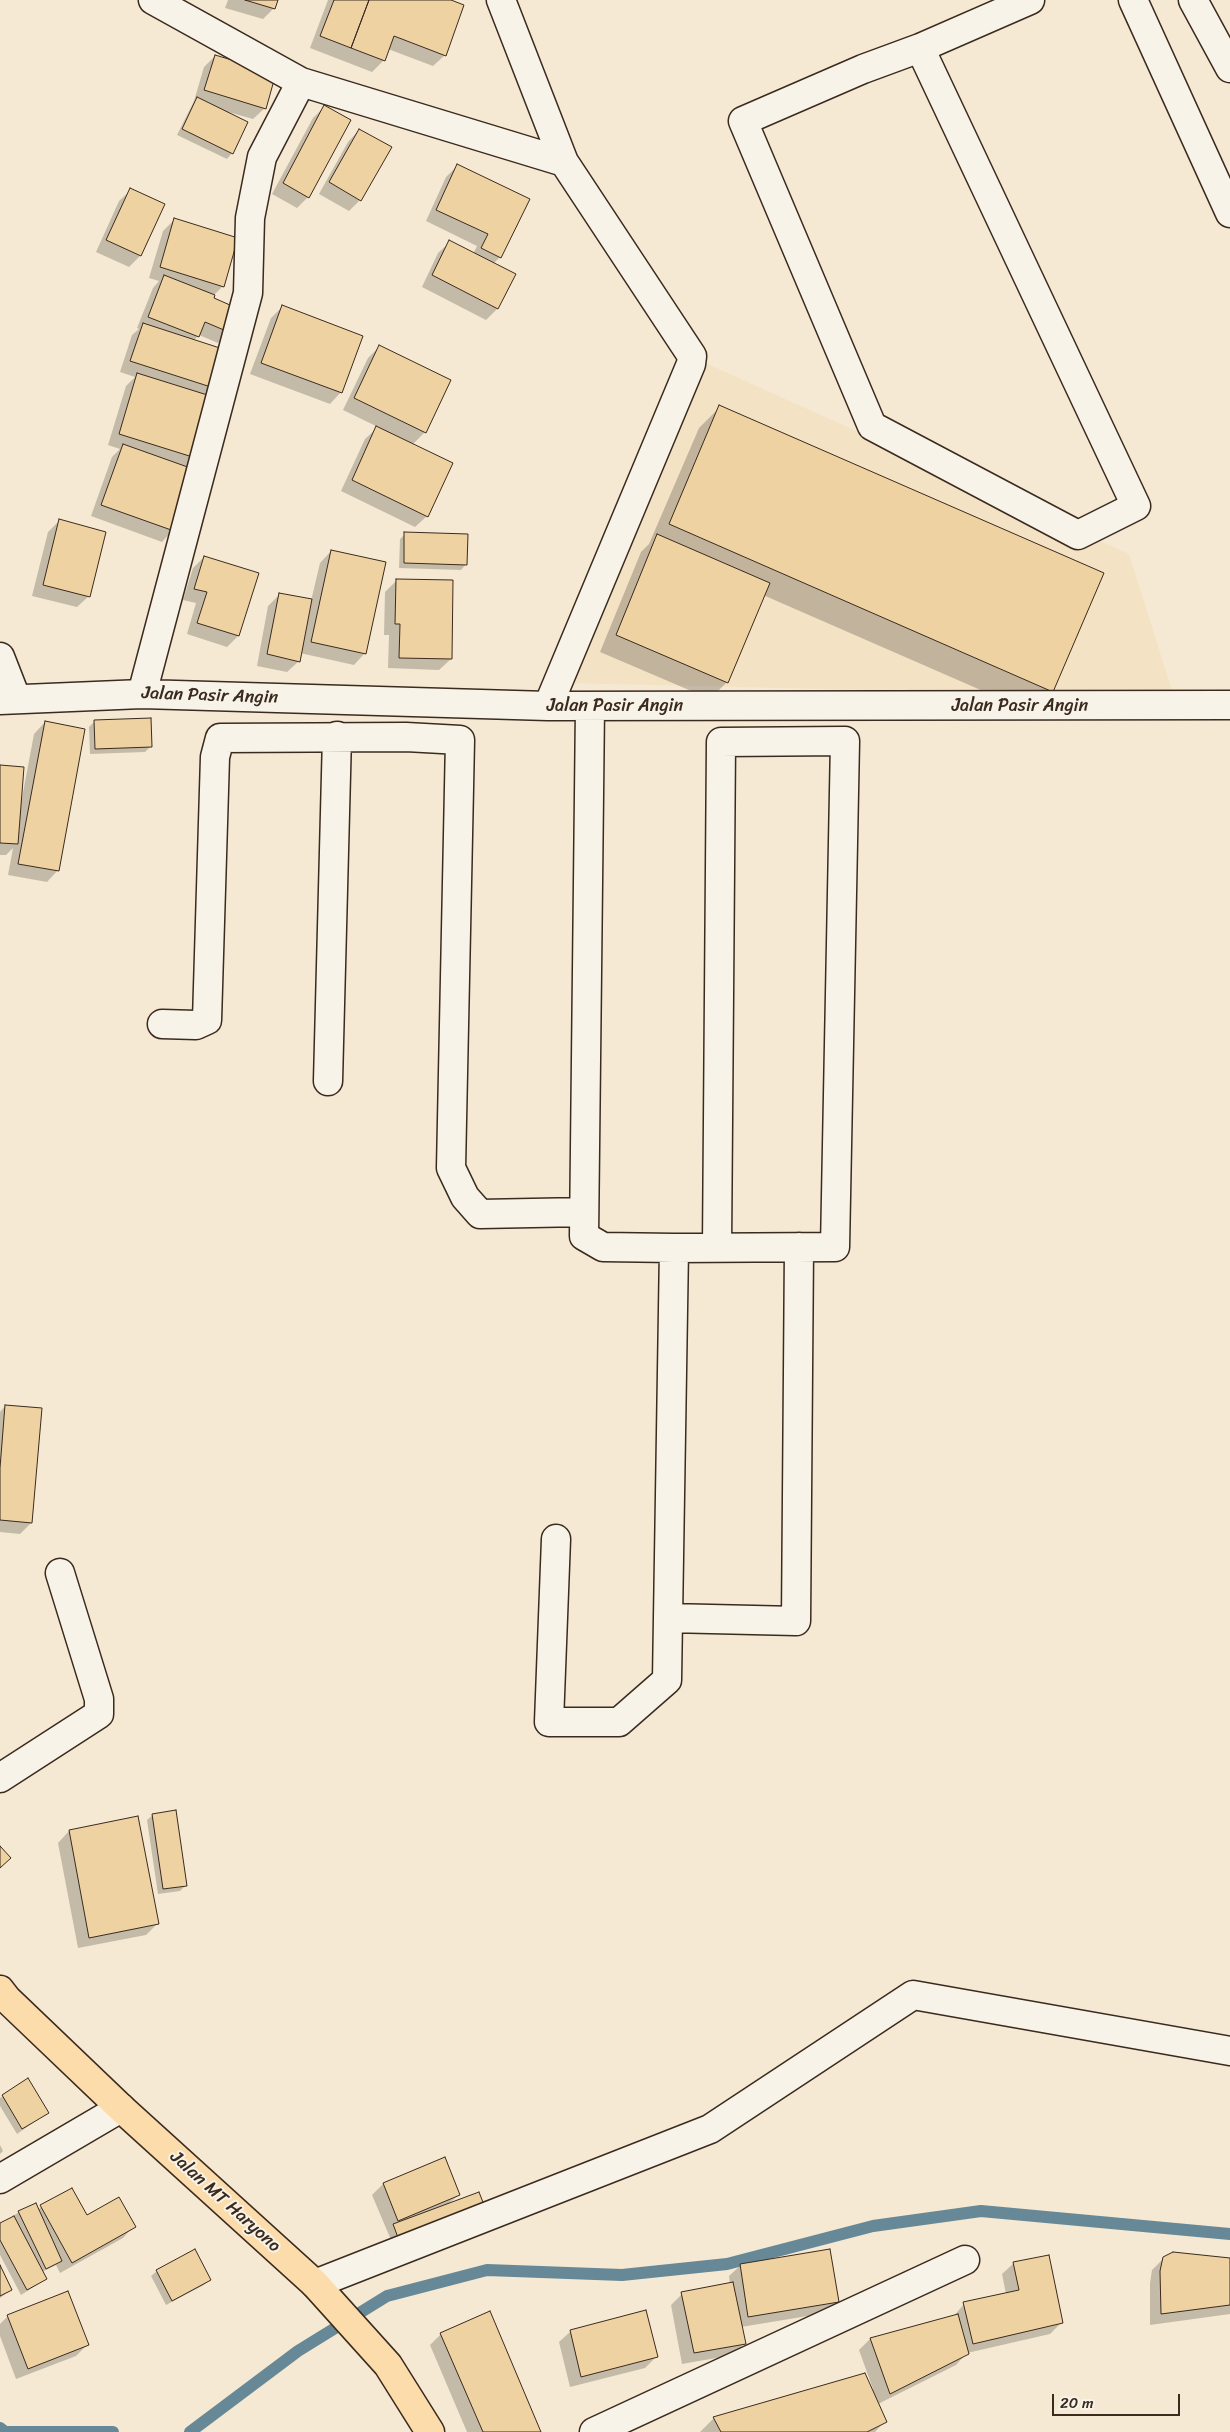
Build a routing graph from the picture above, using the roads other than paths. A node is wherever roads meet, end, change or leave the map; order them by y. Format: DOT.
graph roads {
  1 [pos="153,0"];
  2 [pos="501,0"];
  3 [pos="1030,0"];
  4 [pos="1133,0"];
  5 [pos="1193,0"];
  6 [pos="920,48"];
  7 [pos="1230,68"];
  8 [pos="301,82"];
  9 [pos="564,162"];
  10 [pos="1230,213"];
  11 [pos="0,657"];
  12 [pos="142,694"];
  13 [pos="8,699"];
  14 [pos="1230,705"];
  15 [pos="548,706"];
  16 [pos="590,706"];
  17 [pos="337,736"];
  18 [pos="162,1024"];
  19 [pos="328,1081"];
  20 [pos="584,1212"];
  21 [pos="717,1247"];
  22 [pos="799,1247"];
  23 [pos="674,1248"];
  24 [pos="556,1539"];
  25 [pos="60,1573"];
  26 [pos="668,1618"];
  27 [pos="0,1778"];
  28 [pos="2,1998"];
  29 [pos="1230,2051"];
  30 [pos="121,2108"];
  31 [pos="0,2179"];
  32 [pos="965,2260"];
  33 [pos="315,2284"];
  34 [pos="430,2432"];
  35 [pos="594,2432"];
  1 -- 8 [label="street"];
  2 -- 9 [label="street"];
  3 -- 6 [label="street"];
  4 -- 10 [label="street"];
  5 -- 7 [label="street"];
  6 -- 6 [label="street"];
  8 -- 9 [label="street"];
  8 -- 12 [label="street"];
  9 -- 15 [label="street"];
  11 -- 13 [label="street"];
  12 -- 13 [label="street, Jalan Pasir Angin"];
  12 -- 15 [label="street, Jalan Pasir Angin"];
  14 -- 16 [label="street, Jalan Pasir Angin"];
  15 -- 16 [label="street, Jalan Pasir Angin"];
  16 -- 20 [label="street"];
  17 -- 18 [label="street"];
  17 -- 19 [label="street"];
  17 -- 20 [label="street"];
  20 -- 23 [label="street"];
  21 -- 22 [label="street"];
  21 -- 22 [label="street"];
  21 -- 23 [label="street"];
  22 -- 26 [label="street"];
  23 -- 26 [label="street"];
  24 -- 26 [label="street"];
  25 -- 27 [label="street"];
  28 -- 30 [label="main road, Jalan MT Haryono"];
  29 -- 33 [label="street"];
  30 -- 31 [label="street"];
  30 -- 33 [label="main road, Jalan MT Haryono"];
  32 -- 35 [label="street"];
  33 -- 34 [label="main road, Jalan MT Haryono"];
}
